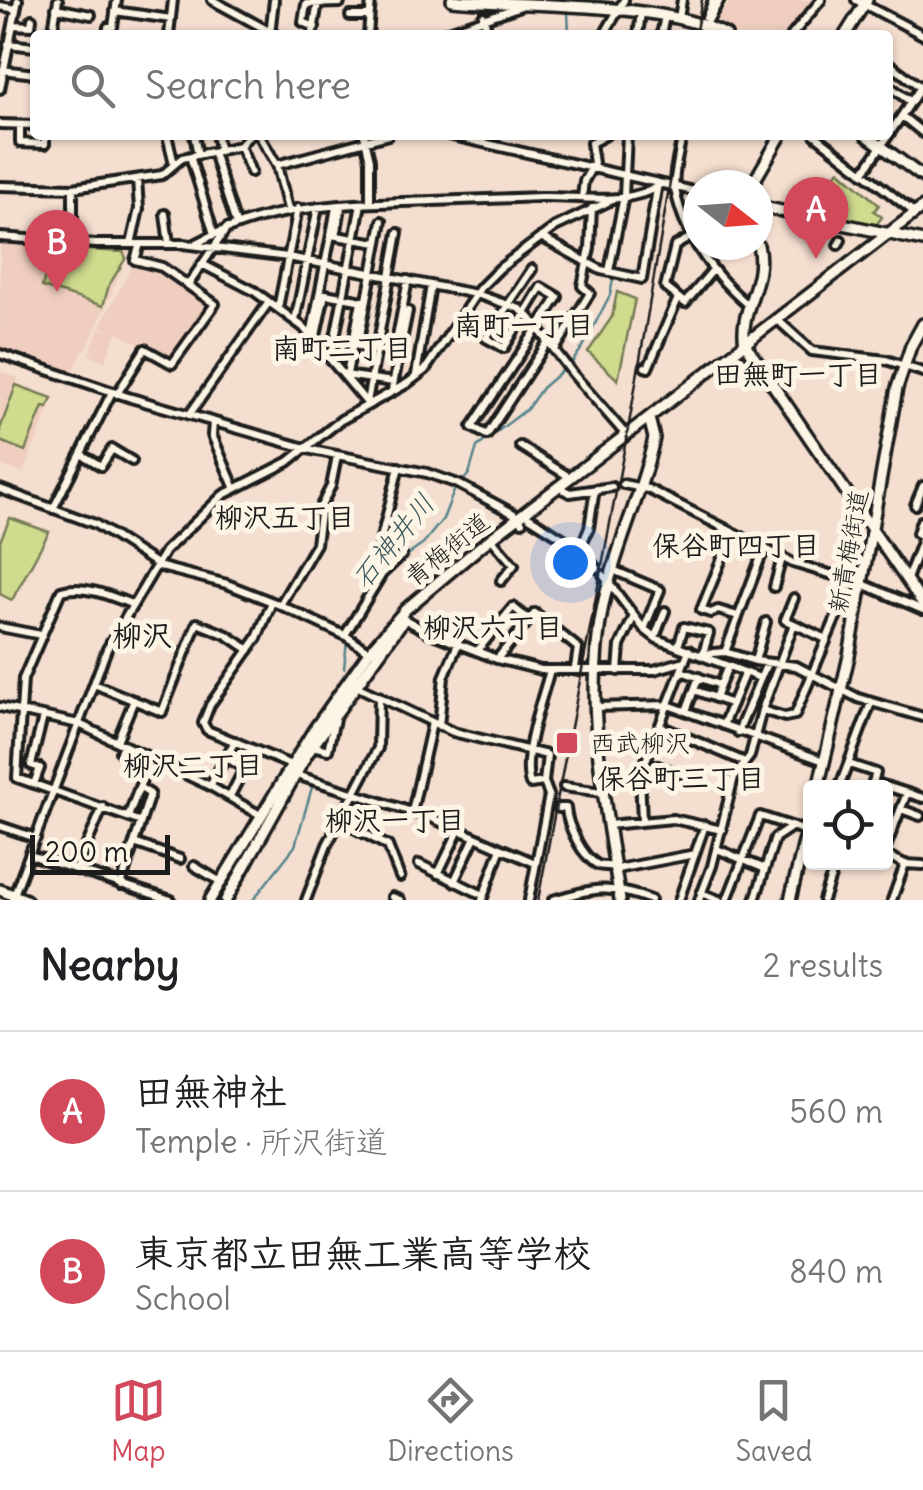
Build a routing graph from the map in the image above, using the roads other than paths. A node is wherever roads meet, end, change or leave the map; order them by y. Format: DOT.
graph roads {
  1 [pos="18,0"];
  2 [pos="117,0"];
  3 [pos="173,0"];
  4 [pos="212,0"];
  5 [pos="274,0"];
  6 [pos="370,0"];
  7 [pos="452,0"];
  8 [pos="624,0"];
  9 [pos="682,0"];
  10 [pos="716,0"];
  11 [pos="821,0"];
  12 [pos="334,1"];
  13 [pos="863,1"];
  14 [pos="57,4"];
  15 [pos="547,4"];
  16 [pos="0,6"];
  17 [pos="521,6"];
  18 [pos="570,6"];
  19 [pos="16,9"];
  20 [pos="115,11"];
  21 [pos="618,11"];
  22 [pos="641,13"];
  23 [pos="91,15"];
  24 [pos="350,16"];
  25 [pos="370,16"];
  26 [pos="483,16"];
  27 [pos="664,16"];
  28 [pos="32,19"];
  29 [pos="171,20"];
  30 [pos="683,20"];
  31 [pos="706,24"];
  32 [pos="12,25"];
  33 [pos="460,26"];
  34 [pos="314,29"];
  35 [pos="53,30"];
  36 [pos="108,30"];
  37 [pos="170,30"];
  38 [pos="265,30"];
  39 [pos="272,30"];
  40 [pos="369,30"];
  41 [pos="450,30"];
  42 [pos="462,30"];
  43 [pos="487,30"];
  44 [pos="607,30"];
  45 [pos="639,30"];
  46 [pos="662,30"];
  47 [pos="685,30"];
  48 [pos="703,30"];
  49 [pos="717,30"];
  50 [pos="796,30"];
  51 [pos="848,30"];
  52 [pos="923,36"];
  53 [pos="5,46"];
  54 [pos="30,47"];
  55 [pos="893,66"];
  56 [pos="2,70"];
  57 [pos="30,73"];
  58 [pos="922,86"];
  59 [pos="0,89"];
  60 [pos="893,89"];
  61 [pos="912,102"];
  62 [pos="902,116"];
  63 [pos="0,124"];
  64 [pos="20,125"];
  65 [pos="30,125"];
  66 [pos="893,130"];
  67 [pos="923,133"];
  68 [pos="45,140"];
  69 [pos="168,140"];
  70 [pos="194,140"];
  71 [pos="216,140"];
  72 [pos="245,140"];
  73 [pos="262,140"];
  74 [pos="362,140"];
  75 [pos="365,140"];
  76 [pos="470,140"];
  77 [pos="597,140"];
  78 [pos="627,140"];
  79 [pos="681,140"];
  80 [pos="778,140"];
  81 [pos="822,140"];
  82 [pos="873,140"];
  83 [pos="886,140"];
  84 [pos="240,146"];
  85 [pos="882,146"];
  86 [pos="217,152"];
  87 [pos="194,155"];
  88 [pos="174,164"];
  89 [pos="277,165"];
  90 [pos="593,168"];
  91 [pos="761,170"];
  92 [pos="252,172"];
  93 [pos="863,172"];
  94 [pos="629,176"];
  95 [pos="923,177"];
  96 [pos="137,179"];
  97 [pos="660,185"];
  98 [pos="0,186"];
  99 [pos="674,187"];
  100 [pos="73,188"];
  101 [pos="683,189"];
  102 [pos="582,196"];
  103 [pos="626,196"];
  104 [pos="614,199"];
  105 [pos="366,203"];
  106 [pos="318,207"];
  107 [pos="339,207"];
  108 [pos="592,208"];
  109 [pos="293,209"];
  110 [pos="683,209"];
  111 [pos="773,209"];
  112 [pos="165,214"];
  113 [pos="918,214"];
  114 [pos="382,222"];
  115 [pos="236,224"];
  116 [pos="227,227"];
  117 [pos="870,230"];
  118 [pos="214,234"];
  119 [pos="398,234"];
  120 [pos="892,234"];
  121 [pos="334,235"];
  122 [pos="540,236"];
  123 [pos="0,237"];
  124 [pos="354,238"];
  125 [pos="918,240"];
  126 [pos="683,241"];
  127 [pos="73,242"];
  128 [pos="378,243"];
  129 [pos="130,244"];
  130 [pos="140,244"];
  131 [pos="169,244"];
  132 [pos="874,245"];
  133 [pos="192,246"];
  134 [pos="214,248"];
  135 [pos="288,257"];
  136 [pos="706,260"];
  137 [pos="761,260"];
  138 [pos="308,261"];
  139 [pos="586,262"];
  140 [pos="202,264"];
  141 [pos="325,264"];
  142 [pos="532,268"];
  143 [pos="348,269"];
  144 [pos="712,271"];
  145 [pos="610,272"];
  146 [pos="371,273"];
  147 [pos="390,276"];
  148 [pos="408,280"];
  149 [pos="431,284"];
  150 [pos="188,285"];
  151 [pos="322,293"];
  152 [pos="476,294"];
  153 [pos="342,298"];
  154 [pos="678,298"];
  155 [pos="269,302"];
  156 [pos="364,302"];
  157 [pos="508,305"];
  158 [pos="750,307"];
  159 [pos="278,308"];
  160 [pos="405,311"];
  161 [pos="525,313"];
  162 [pos="425,314"];
  163 [pos="295,321"];
  164 [pos="781,323"];
  165 [pos="923,324"];
  166 [pos="538,326"];
  167 [pos="313,338"];
  168 [pos="549,340"];
  169 [pos="355,345"];
  170 [pos="746,346"];
  171 [pos="556,348"];
  172 [pos="376,349"];
  173 [pos="396,353"];
  174 [pos="0,354"];
  175 [pos="330,358"];
  176 [pos="904,365"];
  177 [pos="645,367"];
  178 [pos="923,372"];
  179 [pos="346,375"];
  180 [pos="416,377"];
  181 [pos="370,378"];
  182 [pos="392,387"];
  183 [pos="115,393"];
  184 [pos="367,403"];
  185 [pos="189,415"];
  186 [pos="650,420"];
  187 [pos="212,422"];
  188 [pos="626,435"];
  189 [pos="520,446"];
  190 [pos="303,448"];
  191 [pos="81,454"];
  192 [pos="338,456"];
  193 [pos="132,461"];
  194 [pos="400,467"];
  195 [pos="570,478"];
  196 [pos="623,484"];
  197 [pos="641,486"];
  198 [pos="923,486"];
  199 [pos="612,487"];
  200 [pos="0,489"];
  201 [pos="235,489"];
  202 [pos="595,489"];
  203 [pos="564,490"];
  204 [pos="916,505"];
  205 [pos="53,509"];
  206 [pos="523,519"];
  207 [pos="921,522"];
  208 [pos="872,530"];
  209 [pos="923,536"];
  210 [pos="380,542"];
  211 [pos="494,543"];
  212 [pos="921,546"];
  213 [pos="580,549"];
  214 [pos="764,549"];
  215 [pos="725,551"];
  216 [pos="402,555"];
  217 [pos="782,558"];
  218 [pos="156,564"];
  219 [pos="596,568"];
  220 [pos="608,576"];
  221 [pos="906,580"];
  222 [pos="501,581"];
  223 [pos="862,584"];
  224 [pos="774,586"];
  225 [pos="794,598"];
  226 [pos="131,604"];
  227 [pos="276,604"];
  228 [pos="923,607"];
  229 [pos="665,611"];
  230 [pos="634,616"];
  231 [pos="738,616"];
  232 [pos="837,616"];
  233 [pos="404,619"];
  234 [pos="529,620"];
  235 [pos="766,622"];
  236 [pos="794,624"];
  237 [pos="0,627"];
  238 [pos="644,629"];
  239 [pos="41,635"];
  240 [pos="347,637"];
  241 [pos="655,637"];
  242 [pos="826,639"];
  243 [pos="458,644"];
  244 [pos="678,646"];
  245 [pos="249,650"];
  246 [pos="689,650"];
  247 [pos="477,651"];
  248 [pos="369,652"];
  249 [pos="726,652"];
  250 [pos="702,654"];
  251 [pos="497,659"];
  252 [pos="685,661"];
  253 [pos="755,661"];
  254 [pos="767,663"];
  255 [pos="778,664"];
  256 [pos="728,666"];
  257 [pos="574,668"];
  258 [pos="597,669"];
  259 [pos="550,670"];
  260 [pos="681,670"];
  261 [pos="618,671"];
  262 [pos="744,672"];
  263 [pos="812,672"];
  264 [pos="699,677"];
  265 [pos="760,678"];
  266 [pos="351,683"];
  267 [pos="94,684"];
  268 [pos="720,685"];
  269 [pos="842,689"];
  270 [pos="694,690"];
  271 [pos="379,696"];
  272 [pos="715,698"];
  273 [pos="134,700"];
  274 [pos="871,703"];
  275 [pos="732,704"];
  276 [pos="668,705"];
  277 [pos="0,707"];
  278 [pos="595,707"];
  279 [pos="762,710"];
  280 [pos="686,711"];
  281 [pos="22,712"];
  282 [pos="43,717"];
  283 [pos="923,718"];
  284 [pos="79,724"];
  285 [pos="435,724"];
  286 [pos="723,725"];
  287 [pos="660,726"];
  288 [pos="738,732"];
  289 [pos="754,738"];
  290 [pos="235,741"];
  291 [pos="120,743"];
  292 [pos="530,750"];
  293 [pos="226,757"];
  294 [pos="824,761"];
  295 [pos="745,762"];
  296 [pos="848,764"];
  297 [pos="291,770"];
  298 [pos="640,776"];
  299 [pos="694,779"];
  300 [pos="820,780"];
  301 [pos="842,780"];
  302 [pos="874,780"];
  303 [pos="544,782"];
  304 [pos="34,784"];
  305 [pos="210,786"];
  306 [pos="139,787"];
  307 [pos="564,787"];
  308 [pos="601,787"];
  309 [pos="55,790"];
  310 [pos="893,790"];
  311 [pos="907,793"];
  312 [pos="230,796"];
  313 [pos="355,796"];
  314 [pos="923,798"];
  315 [pos="103,807"];
  316 [pos="559,808"];
  317 [pos="901,809"];
  318 [pos="412,812"];
  319 [pos="262,816"];
  320 [pos="920,816"];
  321 [pos="128,817"];
  322 [pos="341,820"];
  323 [pos="642,821"];
  324 [pos="141,822"];
  325 [pos="705,824"];
  326 [pos="606,825"];
  327 [pos="0,826"];
  328 [pos="790,828"];
  329 [pos="893,829"];
  330 [pos="459,830"];
  331 [pos="722,830"];
  332 [pos="803,831"];
  333 [pos="475,837"];
  334 [pos="36,838"];
  335 [pos="134,843"];
  336 [pos="501,848"];
  337 [pos="717,849"];
  338 [pos="803,853"];
  339 [pos="923,853"];
  340 [pos="695,854"];
  341 [pos="30,855"];
  342 [pos="180,859"];
  343 [pos="893,859"];
  344 [pos="743,860"];
  345 [pos="536,863"];
  346 [pos="419,864"];
  347 [pos="904,864"];
  348 [pos="921,865"];
  349 [pos="194,866"];
  350 [pos="616,868"];
  351 [pos="763,868"];
  352 [pos="76,870"];
  353 [pos="833,870"];
  354 [pos="438,874"];
  355 [pos="400,877"];
  356 [pos="221,882"];
  357 [pos="454,882"];
  358 [pos="121,884"];
  359 [pos="618,888"];
  360 [pos="0,894"];
  361 [pos="700,897"];
  362 [pos="11,898"];
  363 [pos="482,898"];
  364 [pos="26,900"];
  365 [pos="171,900"];
  366 [pos="210,900"];
  367 [pos="226,900"];
  368 [pos="306,900"];
  369 [pos="529,900"];
  370 [pos="553,900"];
  371 [pos="620,900"];
  372 [pos="651,900"];
  373 [pos="679,900"];
  374 [pos="718,900"];
  375 [pos="727,900"];
  376 [pos="754,900"];
  377 [pos="790,900"];
  378 [pos="824,900"];
  379 [pos="892,900"];
  1 -- 19 [label="street"];
  2 -- 20 [label="street"];
  3 -- 29 [label="street"];
  4 -- 38 [label="street"];
  5 -- 39 [label="street"];
  6 -- 25 [label="street"];
  7 -- 17 [label="main road"];
  8 -- 21 [label="street"];
  9 -- 30 [label="street"];
  10 -- 31 [label="street"];
  11 -- 50 [label="street"];
  12 -- 34 [label="street"];
  13 -- 51 [label="main road"];
  13 -- 52 [label="street"];
  14 -- 23 [label="street"];
  14 -- 35 [label="street"];
  15 -- 17 [label="main road"];
  15 -- 18 [label="main road"];
  16 -- 19 [label="street"];
  17 -- 26 [label="street"];
  18 -- 21 [label="main road"];
  19 -- 32 [label="street"];
  20 -- 29 [label="street"];
  20 -- 36 [label="street"];
  21 -- 22 [label="main road"];
  21 -- 44 [label="street"];
  22 -- 27 [label="main road"];
  22 -- 45 [label="street"];
  24 -- 25 [label="street"];
  25 -- 40 [label="street"];
  26 -- 33 [label="street"];
  26 -- 43 [label="street"];
  27 -- 30 [label="main road"];
  27 -- 46 [label="street"];
  28 -- 32 [label="street"];
  29 -- 37 [label="street"];
  30 -- 31 [label="main road"];
  30 -- 47 [label="street"];
  31 -- 48 [label="street"];
  31 -- 49 [label="main road"];
  32 -- 53 [label="street"];
  33 -- 41 [label="street"];
  33 -- 42 [label="street"];
  53 -- 54 [label="street"];
  53 -- 56 [label="street"];
  55 -- 58 [label="street"];
  56 -- 57 [label="street"];
  56 -- 59 [label="street"];
  58 -- 61 [label="street"];
  60 -- 61 [label="street"];
  61 -- 62 [label="street"];
  62 -- 66 [label="street"];
  62 -- 67 [label="street"];
  63 -- 64 [label="street"];
  64 -- 65 [label="street"];
  64 -- 68 [label="street"];
  69 -- 88 [label="street"];
  70 -- 87 [label="street"];
  71 -- 86 [label="street"];
  72 -- 84 [label="street"];
  73 -- 89 [label="street"];
  74 -- 89 [label="street"];
  75 -- 105 [label="street"];
  76 -- 90 [label="street"];
  77 -- 90 [label="street"];
  78 -- 94 [label="street"];
  79 -- 99 [label="street"];
  80 -- 91 [label="main road"];
  81 -- 93 [label="street"];
  82 -- 85 [label="main road"];
  83 -- 85 [label="street"];
  84 -- 86 [label="street"];
  84 -- 92 [label="street"];
  85 -- 93 [label="street"];
  85 -- 95 [label="main road"];
  86 -- 87 [label="street"];
  86 -- 115 [label="street"];
  87 -- 88 [label="street"];
  87 -- 118 [label="street"];
  88 -- 96 [label="street"];
  89 -- 109 [label="street"];
  90 -- 94 [label="street"];
  90 -- 102 [label="street"];
  93 -- 113 [label="street"];
  94 -- 97 [label="street"];
  94 -- 103 [label="street"];
  96 -- 100 [label="street"];
  96 -- 129 [label="street"];
  97 -- 99 [label="street"];
  97 -- 103 [label="street"];
  97 -- 145 [label="street"];
  98 -- 100 [label="street"];
  99 -- 101 [label="street"];
  99 -- 110 [label="street"];
  100 -- 127 [label="street"];
  102 -- 104 [label="street"];
  102 -- 105 [label="street"];
  103 -- 104 [label="street"];
  103 -- 145 [label="street"];
  104 -- 108 [label="street"];
  105 -- 107 [label="street"];
  105 -- 124 [label="street"];
  106 -- 107 [label="street"];
  106 -- 109 [label="street"];
  106 -- 138 [label="street"];
  107 -- 121 [label="street"];
  108 -- 122 [label="street"];
  108 -- 139 [label="street"];
  109 -- 115 [label="street"];
  109 -- 135 [label="street"];
  111 -- 117 [label="main road"];
  112 -- 131 [label="street"];
  113 -- 120 [label="main road"];
  113 -- 125 [label="main road"];
  114 -- 128 [label="street"];
  115 -- 116 [label="street"];
  116 -- 118 [label="street"];
  116 -- 134 [label="street"];
  117 -- 120 [label="main road"];
  117 -- 132 [label="main road"];
  118 -- 133 [label="street"];
  119 -- 147 [label="street"];
  120 -- 125 [label="main road"];
  120 -- 132 [label="main road"];
  120 -- 164 [label="main road"];
  121 -- 124 [label="street"];
  121 -- 141 [label="street"];
  122 -- 139 [label="street"];
  122 -- 152 [label="street"];
  123 -- 127 [label="street"];
  124 -- 128 [label="street"];
  124 -- 143 [label="street"];
  126 -- 154 [label="street"];
  127 -- 129 [label="street"];
  128 -- 146 [label="street"];
  129 -- 130 [label="street"];
  130 -- 131 [label="street"];
  130 -- 150 [label="street"];
  131 -- 133 [label="street"];
  132 -- 170 [label="main road"];
  133 -- 134 [label="street"];
  134 -- 135 [label="street"];
  134 -- 140 [label="street"];
  135 -- 138 [label="street"];
  135 -- 159 [label="street"];
  136 -- 144 [label="street"];
  137 -- 158 [label="main road"];
  138 -- 141 [label="street"];
  138 -- 163 [label="street"];
  139 -- 145 [label="street"];
  139 -- 171 [label="street"];
  140 -- 150 [label="street"];
  140 -- 155 [label="street"];
  141 -- 143 [label="street"];
  141 -- 151 [label="street"];
  142 -- 157 [label="street"];
  143 -- 146 [label="street"];
  143 -- 153 [label="street"];
  144 -- 154 [label="street"];
  144 -- 158 [label="street"];
  146 -- 147 [label="street"];
  146 -- 156 [label="street"];
  147 -- 148 [label="street"];
  147 -- 172 [label="street"];
  148 -- 149 [label="street"];
  148 -- 160 [label="street"];
  149 -- 152 [label="street"];
  149 -- 162 [label="street"];
  150 -- 183 [label="street"];
  151 -- 153 [label="street"];
  151 -- 167 [label="street"];
  152 -- 157 [label="street"];
  152 -- 180 [label="street"];
  153 -- 156 [label="street"];
  153 -- 175 [label="street"];
  154 -- 177 [label="street"];
  155 -- 159 [label="street"];
  155 -- 185 [label="street"];
  156 -- 169 [label="street"];
  157 -- 161 [label="street"];
  157 -- 161 [label="street"];
  158 -- 170 [label="main road"];
  159 -- 163 [label="street"];
  160 -- 162 [label="street"];
  160 -- 173 [label="street"];
  161 -- 166 [label="street"];
  161 -- 166 [label="street"];
  162 -- 180 [label="street"];
  163 -- 167 [label="street"];
  164 -- 170 [label="main road"];
  164 -- 176 [label="street"];
  165 -- 176 [label="main road, 新青梅街道"];
  166 -- 168 [label="street"];
  166 -- 168 [label="street"];
  167 -- 175 [label="street"];
  168 -- 171 [label="street"];
  169 -- 172 [label="street"];
  169 -- 179 [label="street"];
  170 -- 186 [label="main road, 青梅街道"];
  170 -- 208 [label="main road"];
  171 -- 188 [label="street"];
  172 -- 173 [label="street"];
  172 -- 181 [label="street"];
  173 -- 182 [label="street"];
  174 -- 183 [label="street"];
  175 -- 179 [label="street"];
  176 -- 178 [label="street"];
  176 -- 208 [label="main road, 新青梅街道"];
  179 -- 181 [label="street"];
  179 -- 184 [label="street"];
  180 -- 182 [label="street"];
  181 -- 182 [label="street"];
  181 -- 184 [label="street"];
  182 -- 184 [label="street"];
  183 -- 185 [label="street"];
  183 -- 191 [label="street"];
  184 -- 190 [label="street"];
  185 -- 187 [label="street"];
  186 -- 188 [label="main road, 青梅街道"];
  186 -- 197 [label="main road"];
  186 -- 203 [label="main road, 青梅街道"];
  187 -- 190 [label="street"];
  187 -- 201 [label="street"];
  188 -- 195 [label="main road, 青梅街道"];
  189 -- 195 [label="street"];
  190 -- 192 [label="street"];
  190 -- 201 [label="street"];
  191 -- 193 [label="street"];
  191 -- 205 [label="street"];
  192 -- 194 [label="street"];
  192 -- 227 [label="street"];
  194 -- 206 [label="street"];
  194 -- 210 [label="street"];
  195 -- 206 [label="main road, 青梅街道"];
  196 -- 197 [label="street"];
  197 -- 214 [label="street"];
  197 -- 220 [label="main road"];
  198 -- 204 [label="street"];
  199 -- 202 [label="street"];
  200 -- 205 [label="street"];
  201 -- 218 [label="street"];
  202 -- 203 [label="street"];
  202 -- 213 [label="street"];
  203 -- 206 [label="main road, 青梅街道"];
  205 -- 218 [label="street"];
  206 -- 211 [label="main road, 青梅街道"];
  206 -- 213 [label="street"];
  206 -- 248 [label="main road, 青梅街道"];
  207 -- 209 [label="street"];
  208 -- 221 [label="main road"];
  208 -- 223 [label="main road, 新青梅街道"];
  209 -- 212 [label="street"];
  211 -- 222 [label="street"];
  211 -- 233 [label="main road, 青梅街道"];
  212 -- 221 [label="street"];
  213 -- 219 [label="street"];
  214 -- 217 [label="street"];
  214 -- 231 [label="street"];
  215 -- 231 [label="street"];
  216 -- 240 [label="street"];
  217 -- 223 [label="street"];
  217 -- 224 [label="street"];
  218 -- 226 [label="street"];
  218 -- 227 [label="street"];
  220 -- 230 [label="street"];
  220 -- 238 [label="street"];
  220 -- 258 [label="main road"];
  221 -- 228 [label="main road"];
  223 -- 228 [label="street"];
  223 -- 269 [label="main road, 新青梅街道"];
  225 -- 236 [label="street"];
  226 -- 239 [label="street"];
  226 -- 267 [label="street"];
  227 -- 240 [label="street"];
  227 -- 245 [label="street"];
  229 -- 241 [label="street"];
  230 -- 238 [label="street"];
  230 -- 261 [label="street"];
  231 -- 249 [label="street"];
  232 -- 242 [label="street"];
  233 -- 243 [label="street"];
  233 -- 266 [label="main road, 青梅街道"];
  234 -- 247 [label="street"];
  234 -- 251 [label="street"];
  234 -- 257 [label="street"];
  235 -- 253 [label="street"];
  236 -- 242 [label="street"];
  236 -- 255 [label="street"];
  237 -- 239 [label="street"];
  238 -- 241 [label="street"];
  239 -- 281 [label="street"];
  240 -- 248 [label="street"];
  241 -- 244 [label="street"];
  242 -- 263 [label="street"];
  243 -- 247 [label="street"];
  243 -- 285 [label="street"];
  244 -- 246 [label="street"];
  244 -- 250 [label="street"];
  245 -- 273 [label="street"];
  245 -- 290 [label="street"];
  246 -- 250 [label="street"];
  246 -- 252 [label="street"];
  247 -- 251 [label="street"];
  248 -- 266 [label="main road, 青梅街道"];
  249 -- 250 [label="street"];
  249 -- 253 [label="street"];
  250 -- 256 [label="street"];
  251 -- 259 [label="street"];
  252 -- 260 [label="street"];
  252 -- 261 [label="street"];
  253 -- 254 [label="street"];
  254 -- 255 [label="street"];
  254 -- 265 [label="street"];
  255 -- 263 [label="street"];
  255 -- 279 [label="street"];
  256 -- 262 [label="street"];
  256 -- 268 [label="street"];
  257 -- 258 [label="street"];
  257 -- 259 [label="street"];
  258 -- 261 [label="street"];
  258 -- 278 [label="main road"];
  259 -- 292 [label="street"];
  260 -- 264 [label="street"];
  260 -- 276 [label="street"];
  262 -- 265 [label="street"];
  262 -- 275 [label="street"];
  263 -- 269 [label="street"];
  263 -- 279 [label="street"];
  264 -- 268 [label="street"];
  264 -- 270 [label="street"];
  265 -- 288 [label="street"];
  266 -- 271 [label="street"];
  266 -- 297 [label="main road, 青梅街道"];
  266 -- 297 [label="main road, 青梅街道"];
  267 -- 273 [label="street"];
  267 -- 284 [label="street"];
  268 -- 272 [label="street"];
  269 -- 274 [label="street"];
  269 -- 294 [label="main road, 新青梅街道"];
  270 -- 272 [label="street"];
  270 -- 280 [label="street"];
  271 -- 285 [label="street"];
  271 -- 313 [label="street"];
  272 -- 275 [label="street"];
  273 -- 291 [label="street"];
  274 -- 283 [label="street"];
  274 -- 296 [label="street"];
  275 -- 286 [label="street"];
  276 -- 278 [label="street"];
  276 -- 280 [label="street"];
  276 -- 287 [label="street"];
  277 -- 281 [label="street"];
  278 -- 308 [label="main road"];
  279 -- 289 [label="street"];
  280 -- 286 [label="street"];
  281 -- 282 [label="street"];
  281 -- 304 [label="street"];
  282 -- 284 [label="street"];
  282 -- 304 [label="street"];
  284 -- 291 [label="street"];
  284 -- 309 [label="street"];
  285 -- 292 [label="street"];
  285 -- 318 [label="street"];
  286 -- 288 [label="street"];
  287 -- 295 [label="street"];
  287 -- 298 [label="street"];
  288 -- 289 [label="street"];
  289 -- 294 [label="street"];
  289 -- 295 [label="street"];
  290 -- 293 [label="street"];
  290 -- 297 [label="street"];
  291 -- 305 [label="street"];
  291 -- 306 [label="street"];
  292 -- 303 [label="street"];
  292 -- 303 [label="street"];
  293 -- 305 [label="street"];
  293 -- 312 [label="street"];
  294 -- 300 [label="main road, 新青梅街道"];
  295 -- 331 [label="street"];
  296 -- 301 [label="street"];
  296 -- 302 [label="street"];
  297 -- 313 [label="street"];
  297 -- 319 [label="main road, 青梅街道"];
  297 -- 367 [label="main road, 青梅街道"];
  298 -- 299 [label="street"];
  298 -- 308 [label="street"];
  298 -- 323 [label="street"];
  303 -- 345 [label="street"];
  304 -- 309 [label="street"];
  305 -- 312 [label="street"];
  306 -- 321 [label="street"];
  306 -- 324 [label="street"];
  307 -- 308 [label="street"];
  308 -- 326 [label="main road"];
  309 -- 315 [label="street"];
  309 -- 334 [label="street"];
  310 -- 311 [label="street"];
  311 -- 314 [label="street"];
  311 -- 317 [label="street"];
  312 -- 319 [label="street"];
  313 -- 318 [label="street"];
  313 -- 322 [label="street"];
  315 -- 321 [label="street"];
  315 -- 352 [label="street"];
  316 -- 350 [label="street"];
  317 -- 320 [label="street"];
  317 -- 329 [label="street"];
  318 -- 330 [label="street"];
  319 -- 356 [label="main road, 青梅街道"];
  321 -- 324 [label="street"];
  322 -- 355 [label="street"];
  322 -- 368 [label="street"];
  323 -- 325 [label="street"];
  323 -- 326 [label="street"];
  324 -- 335 [label="street"];
  325 -- 331 [label="street"];
  325 -- 340 [label="street"];
  326 -- 350 [label="main road"];
  327 -- 334 [label="street"];
  328 -- 332 [label="street"];
  328 -- 344 [label="street"];
  328 -- 351 [label="street"];
  330 -- 333 [label="street"];
  330 -- 354 [label="street"];
  331 -- 337 [label="street"];
  333 -- 336 [label="street"];
  333 -- 357 [label="street"];
  334 -- 341 [label="street"];
  335 -- 342 [label="street"];
  335 -- 358 [label="street"];
  336 -- 345 [label="street"];
  336 -- 363 [label="street"];
  337 -- 344 [label="street"];
  337 -- 361 [label="street"];
  338 -- 377 [label="main road"];
  339 -- 348 [label="street"];
  340 -- 350 [label="street"];
  340 -- 373 [label="street"];
  341 -- 352 [label="street"];
  341 -- 362 [label="street"];
  343 -- 347 [label="street"];
  344 -- 351 [label="street"];
  344 -- 375 [label="street"];
  345 -- 369 [label="street"];
  346 -- 354 [label="street"];
  347 -- 348 [label="street"];
  347 -- 379 [label="street"];
  349 -- 356 [label="street"];
  350 -- 359 [label="main road"];
  351 -- 376 [label="street"];
  352 -- 358 [label="street"];
  353 -- 378 [label="street"];
  354 -- 357 [label="street"];
  356 -- 366 [label="main road, 青梅街道"];
  357 -- 363 [label="street"];
  358 -- 365 [label="street"];
  359 -- 370 [label="street"];
  359 -- 371 [label="main road"];
  359 -- 372 [label="street"];
  360 -- 362 [label="main road"];
  361 -- 374 [label="street"];
  362 -- 364 [label="main road"];
}
